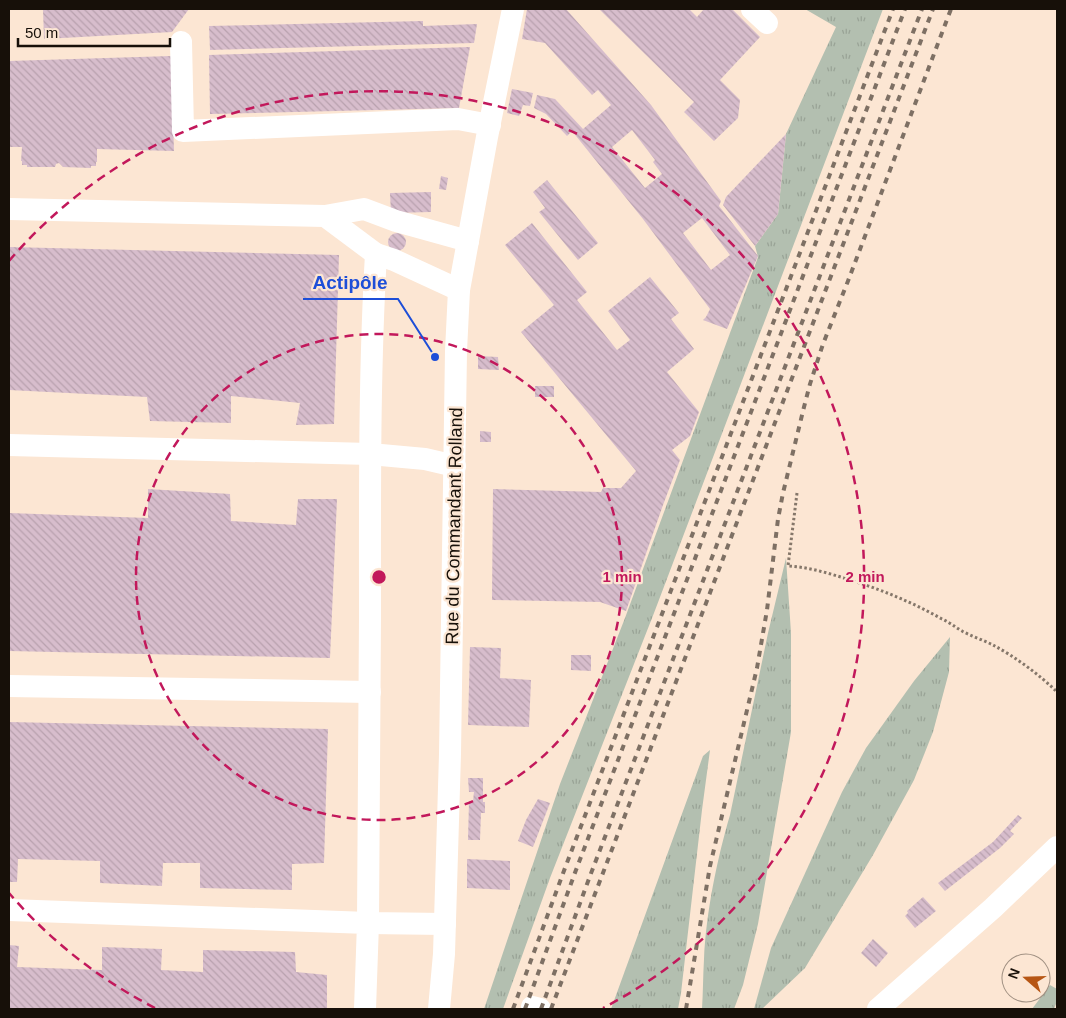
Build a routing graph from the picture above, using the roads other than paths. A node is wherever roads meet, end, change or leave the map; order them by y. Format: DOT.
graph roads {
  1 [pos="513,9"];
  2 [pos="181,42"];
  3 [pos="490,125"];
  4 [pos="9,209"];
  5 [pos="325,216"];
  6 [pos="468,240"];
  7 [pos="376,254"];
  8 [pos="459,290"];
  9 [pos="9,445"];
  10 [pos="370,454"];
  11 [pos="454,466"];
  12 [pos="9,686"];
  13 [pos="370,692"];
  14 [pos="1057,847"];
  15 [pos="9,910"];
  16 [pos="368,924"];
  17 [pos="445,924"];
  18 [pos="365,1009"];
  19 [pos="439,1009"];
  20 [pos="878,1009"];
  1 -- 3 [label="street, Rue du Commandant Rolland"];
  2 -- 3 [label="street"];
  3 -- 6 [label="street, Rue du Commandant Rolland"];
  4 -- 5 [label="street"];
  5 -- 6 [label="street"];
  5 -- 7 [label="street"];
  6 -- 8 [label="street, Rue du Commandant Rolland"];
  7 -- 8 [label="street"];
  7 -- 10 [label="street"];
  8 -- 11 [label="street, Rue du Commandant Rolland"];
  9 -- 10 [label="street"];
  10 -- 11 [label="street"];
  10 -- 13 [label="street"];
  11 -- 17 [label="street, Rue du Commandant Rolland"];
  12 -- 13 [label="street"];
  13 -- 16 [label="street"];
  14 -- 20 [label="street"];
  15 -- 16 [label="street"];
  16 -- 17 [label="street"];
  16 -- 18 [label="street"];
  17 -- 19 [label="street, Rue du Commandant Rolland"];
}
